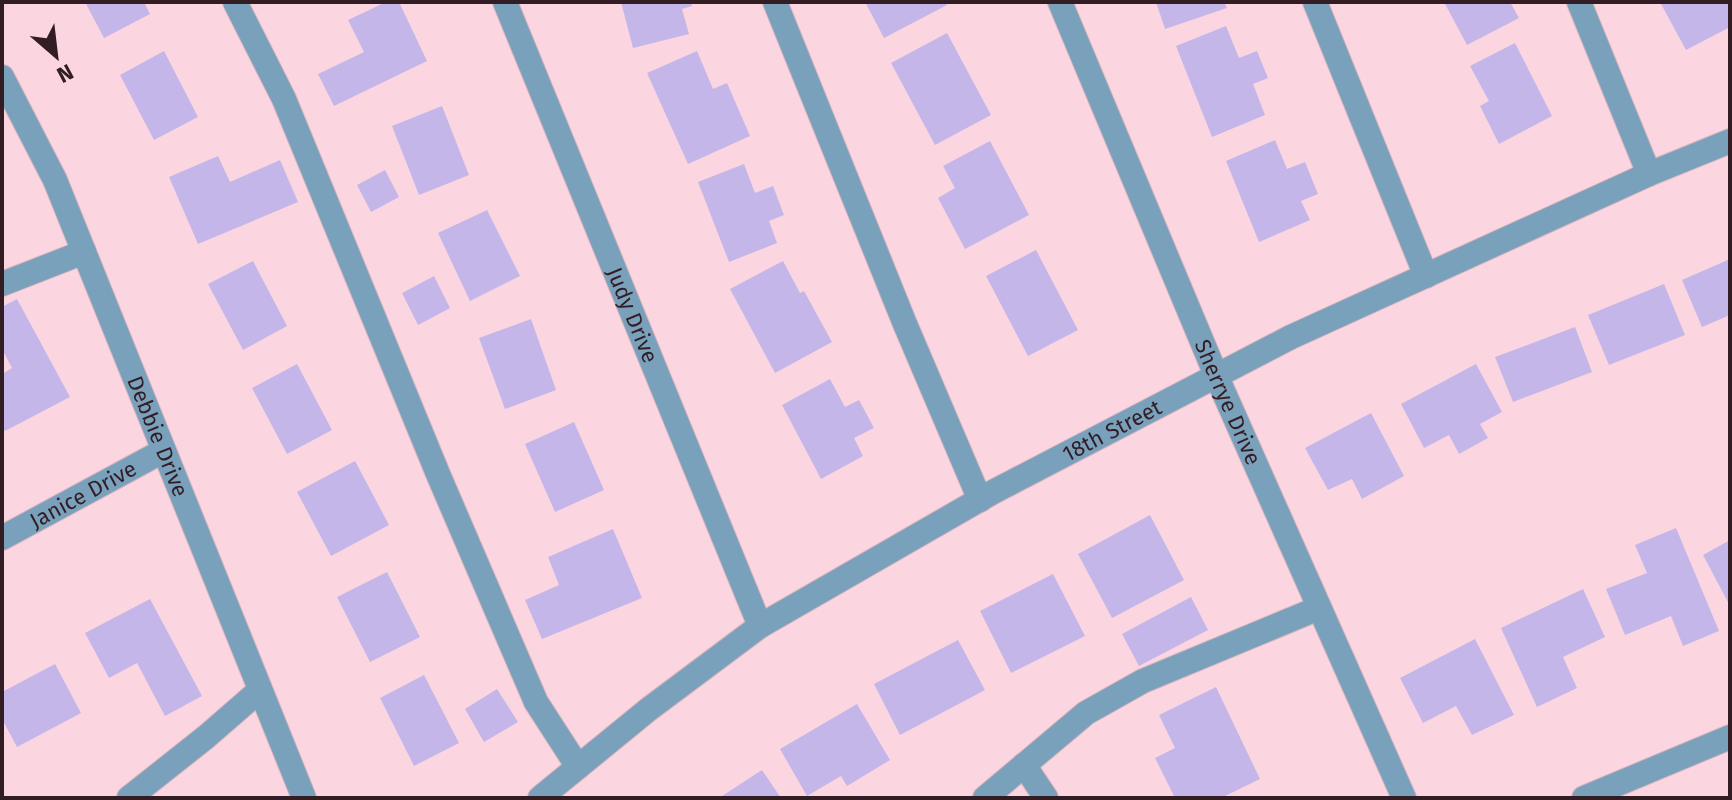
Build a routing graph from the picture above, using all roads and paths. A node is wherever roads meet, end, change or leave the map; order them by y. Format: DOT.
graph roads {
  1 [pos="235,2"];
  2 [pos="505,2"];
  3 [pos="775,2"];
  4 [pos="1060,2"];
  5 [pos="1315,2"];
  6 [pos="1579,2"];
  7 [pos="2,77"];
  8 [pos="1730,141"];
  9 [pos="1649,174"];
  10 [pos="84,252"];
  11 [pos="1426,276"];
  12 [pos="2,284"];
  13 [pos="1216,375"];
  14 [pos="163,451"];
  15 [pos="980,500"];
  16 [pos="2,538"];
  17 [pos="1319,608"];
  18 [pos="760,626"];
  19 [pos="260,690"];
  20 [pos="1730,737"];
  21 [pos="1024,765"];
  22 [pos="578,767"];
  23 [pos="129,798"];
  24 [pos="304,798"];
  25 [pos="540,798"];
  26 [pos="985,798"];
  27 [pos="1046,798"];
  28 [pos="1404,798"];
  29 [pos="1584,798"];
  1 -- 22 [label="street"];
  2 -- 18 [label="street, Judy Drive"];
  3 -- 15 [label="street"];
  4 -- 13 [label="street, Sherrye Drive"];
  5 -- 11 [label="street"];
  6 -- 9 [label="street"];
  7 -- 10 [label="street, Debbie Drive"];
  8 -- 9 [label="street, 18th Street"];
  9 -- 11 [label="street, 18th Street"];
  10 -- 12 [label="street"];
  10 -- 14 [label="street, Debbie Drive"];
  11 -- 13 [label="street, 18th Street"];
  13 -- 15 [label="street, 18th Street"];
  13 -- 17 [label="street, Sherrye Drive"];
  14 -- 16 [label="street, Janice Drive"];
  14 -- 19 [label="street, Debbie Drive"];
  15 -- 18 [label="street, 18th Street"];
  17 -- 21 [label="street"];
  17 -- 28 [label="street, Sherrye Drive"];
  18 -- 22 [label="street, 18th Street"];
  19 -- 23 [label="street"];
  19 -- 24 [label="street, Debbie Drive"];
  20 -- 29 [label="street"];
  21 -- 26 [label="street"];
  21 -- 27 [label="street"];
  22 -- 25 [label="street, 18th Street"];
}
